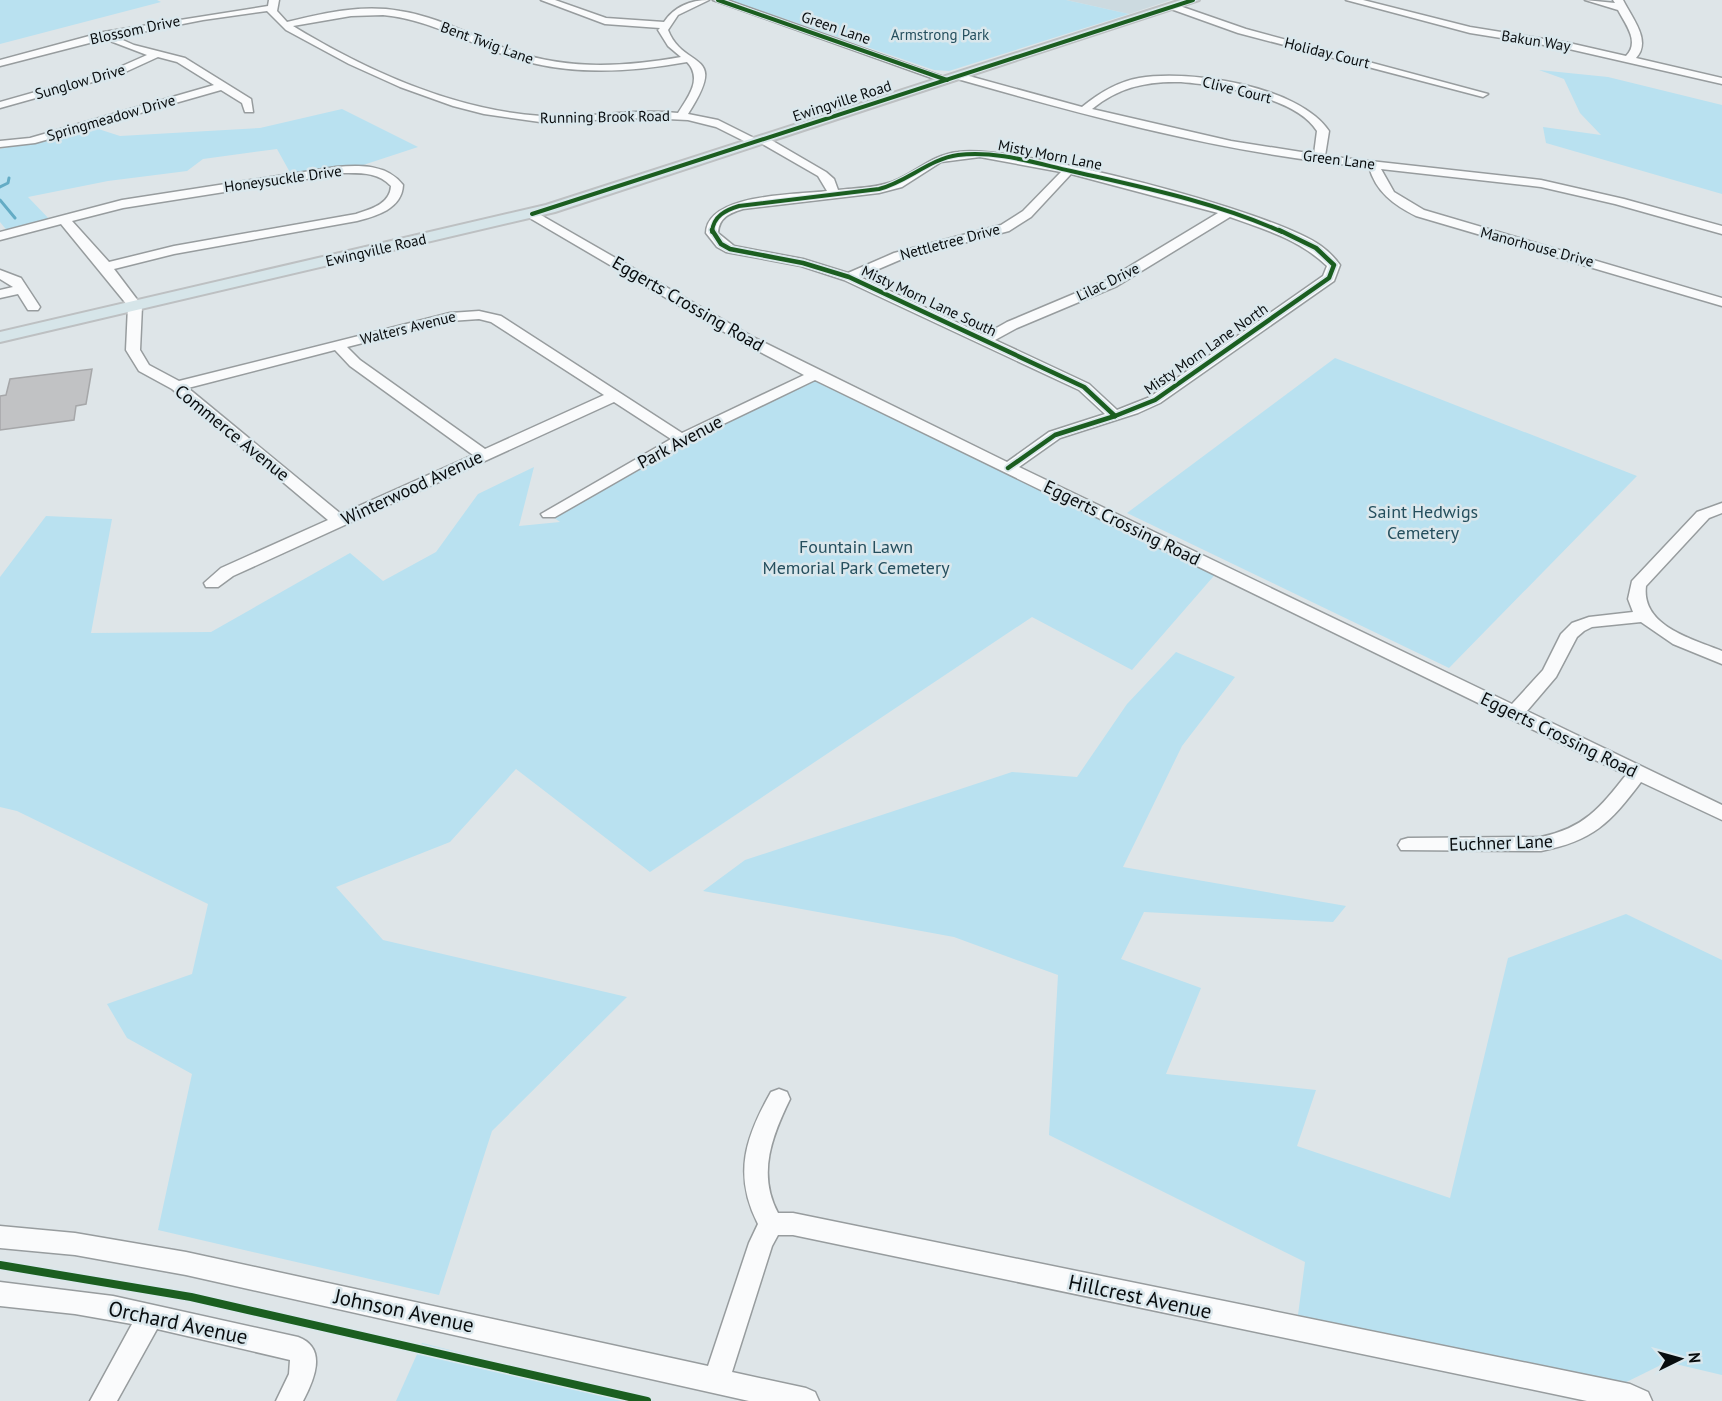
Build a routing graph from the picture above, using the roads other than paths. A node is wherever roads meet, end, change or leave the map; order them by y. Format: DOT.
graph roads {
  1 [pos="546,0"];
  2 [pos="704,0"];
  3 [pos="718,0"];
  4 [pos="1193,0"];
  5 [pos="1351,0"];
  6 [pos="1590,0"];
  7 [pos="273,4"];
  8 [pos="1620,4"];
  9 [pos="1174,7"];
  10 [pos="286,25"];
  11 [pos="665,25"];
  12 [pos="104,35"];
  13 [pos="157,54"];
  14 [pos="690,58"];
  15 [pos="1629,59"];
  16 [pos="0,63"];
  17 [pos="952,78"];
  18 [pos="1722,81"];
  19 [pos="222,86"];
  20 [pos="1483,94"];
  21 [pos="0,105"];
  22 [pos="249,110"];
  23 [pos="1083,111"];
  24 [pos="681,116"];
  25 [pos="758,141"];
  26 [pos="0,144"];
  27 [pos="1319,158"];
  28 [pos="1374,165"];
  29 [pos="1068,171"];
  30 [pos="834,194"];
  31 [pos="723,212"];
  32 [pos="1227,213"];
  33 [pos="532,214"];
  34 [pos="64,219"];
  35 [pos="1722,230"];
  36 [pos="0,236"];
  37 [pos="1332,259"];
  38 [pos="106,267"];
  39 [pos="0,274"];
  40 [pos="849,277"];
  41 [pos="22,289"];
  42 [pos="0,294"];
  43 [pos="1722,302"];
  44 [pos="135,306"];
  45 [pos="33,307"];
  46 [pos="0,337"];
  47 [pos="984,341"];
  48 [pos="338,346"];
  49 [pos="815,375"];
  50 [pos="177,387"];
  51 [pos="614,396"];
  52 [pos="1115,416"];
  53 [pos="681,439"];
  54 [pos="483,455"];
  55 [pos="1008,468"];
  56 [pos="1722,507"];
  57 [pos="549,514"];
  58 [pos="339,521"];
  59 [pos="212,583"];
  60 [pos="1643,616"];
  61 [pos="1722,658"];
  62 [pos="1515,713"];
  63 [pos="1638,773"];
  64 [pos="1722,813"];
  65 [pos="1408,845"];
  66 [pos="779,1099"];
  67 [pos="771,1224"];
  68 [pos="0,1237"];
  69 [pos="0,1294"];
  70 [pos="150,1316"];
  71 [pos="716,1381"];
  72 [pos="103,1401"];
  73 [pos="289,1401"];
  74 [pos="806,1401"];
  75 [pos="1639,1401"];
  1 -- 11 [label="street"];
  2 -- 11 [label="street"];
  3 -- 17 [label="street, Green Lane"];
  4 -- 9 [label="main road, Ewingville Road"];
  5 -- 15 [label="street, Bakun Way"];
  6 -- 8 [label="street"];
  7 -- 10 [label="street, Running Brook Road"];
  7 -- 12 [label="street, Blossom Drive"];
  8 -- 15 [label="street"];
  9 -- 17 [label="main road, Ewingville Road"];
  9 -- 20 [label="street, Holiday Court"];
  10 -- 14 [label="street, Bent Twig Lane"];
  10 -- 24 [label="street, Running Brook Road"];
  11 -- 14 [label="street"];
  12 -- 13 [label="street"];
  12 -- 16 [label="street, Blossom Drive"];
  13 -- 19 [label="street"];
  13 -- 21 [label="street, Sunglow Drive"];
  14 -- 24 [label="street"];
  15 -- 18 [label="street, Bakun Way"];
  17 -- 23 [label="street, Green Lane"];
  17 -- 25 [label="main road, Ewingville Road"];
  19 -- 22 [label="street"];
  19 -- 26 [label="street, Springmeadow Drive"];
  23 -- 27 [label="street, Green Lane"];
  23 -- 27 [label="street, Clive Court"];
  24 -- 25 [label="street, Running Brook Road"];
  25 -- 30 [label="street, Running Brook Road"];
  25 -- 33 [label="main road, Ewingville Road"];
  27 -- 28 [label="street, Green Lane"];
  28 -- 35 [label="street, Green Lane"];
  28 -- 43 [label="street, Manorhouse Drive"];
  29 -- 30 [label="street, Misty Morn Lane"];
  29 -- 32 [label="street, Misty Morn Lane"];
  29 -- 40 [label="street, Nettletree Drive"];
  30 -- 31 [label="street, Misty Morn Lane"];
  31 -- 40 [label="street, Misty Morn Lane South"];
  32 -- 37 [label="street, Misty Morn Lane"];
  32 -- 47 [label="street, Lilac Drive"];
  33 -- 44 [label="main road, Ewingville Road"];
  33 -- 49 [label="street, Eggerts Crossing Road"];
  34 -- 36 [label="street"];
  34 -- 38 [label="street"];
  34 -- 38 [label="street, Honeysuckle Drive"];
  37 -- 52 [label="street, Misty Morn Lane North"];
  38 -- 44 [label="street"];
  39 -- 41 [label="street"];
  40 -- 47 [label="street, Misty Morn Lane South"];
  41 -- 42 [label="street"];
  41 -- 45 [label="street"];
  44 -- 46 [label="main road, Ewingville Road"];
  44 -- 50 [label="street, Commerce Avenue"];
  47 -- 52 [label="street, Misty Morn Lane South"];
  48 -- 50 [label="street, Walters Avenue"];
  48 -- 51 [label="street, Walters Avenue"];
  48 -- 54 [label="street"];
  49 -- 53 [label="street, Park Avenue"];
  49 -- 55 [label="street, Eggerts Crossing Road"];
  50 -- 58 [label="street, Commerce Avenue"];
  51 -- 53 [label="street, Walters Avenue"];
  51 -- 54 [label="street, Winterwood Avenue"];
  52 -- 55 [label="street, Misty Morn Lane North"];
  53 -- 57 [label="street, Park Avenue"];
  54 -- 58 [label="street, Winterwood Avenue"];
  55 -- 62 [label="street, Eggerts Crossing Road"];
  56 -- 60 [label="street"];
  58 -- 59 [label="street, Winterwood Avenue"];
  60 -- 61 [label="street"];
  60 -- 62 [label="street"];
  62 -- 63 [label="street, Eggerts Crossing Road"];
  63 -- 64 [label="street, Eggerts Crossing Road"];
  63 -- 65 [label="street, Euchner Lane"];
  66 -- 67 [label="street"];
  67 -- 71 [label="street"];
  67 -- 75 [label="street, Hillcrest Avenue"];
  68 -- 71 [label="street, Johnson Avenue"];
  69 -- 70 [label="street, Orchard Avenue"];
  70 -- 72 [label="street"];
  70 -- 73 [label="street, Orchard Avenue"];
  71 -- 74 [label="street, Johnson Avenue"];
}
